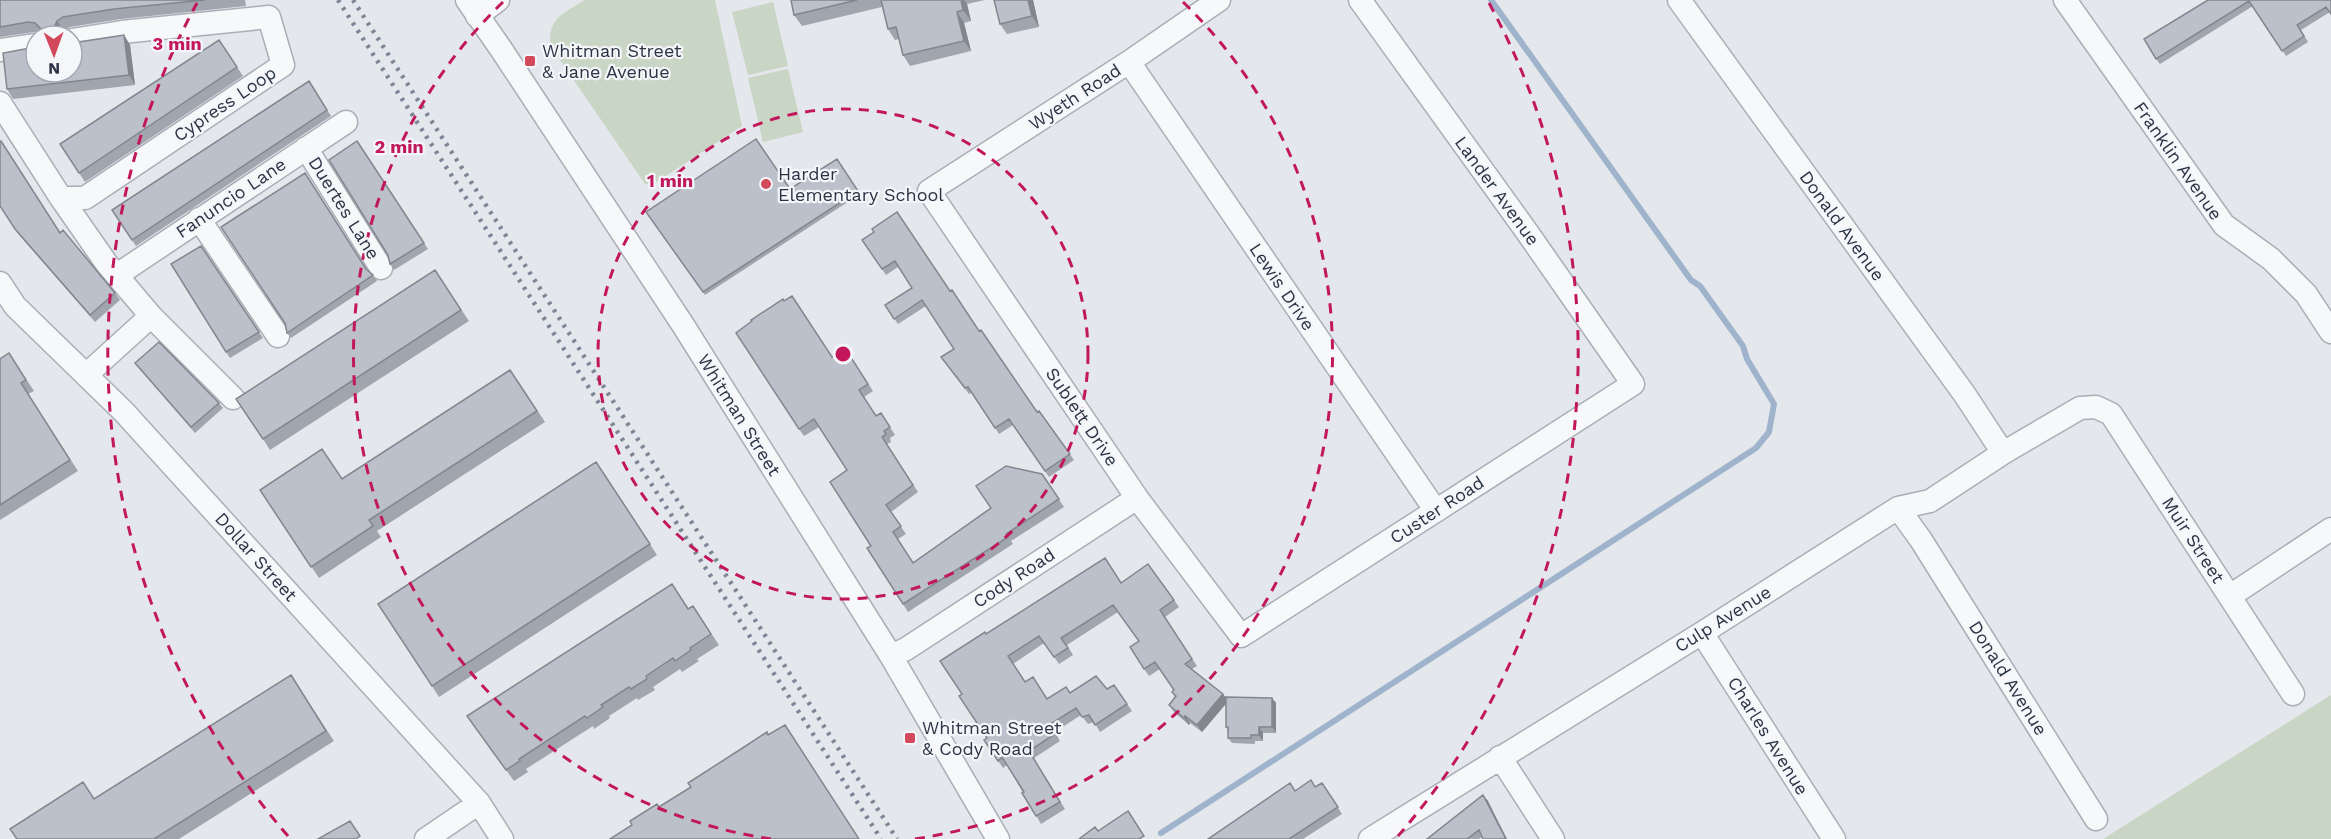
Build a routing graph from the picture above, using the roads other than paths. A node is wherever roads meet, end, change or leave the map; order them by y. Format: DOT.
graph roads {
  1 [pos="498,0"];
  2 [pos="1219,0"];
  3 [pos="1360,0"];
  4 [pos="1679,0"];
  5 [pos="2065,0"];
  6 [pos="472,8"];
  7 [pos="84,37"];
  8 [pos="24,47"];
  9 [pos="0,50"];
  10 [pos="1129,62"];
  11 [pos="0,103"];
  12 [pos="346,122"];
  13 [pos="6,127"];
  14 [pos="306,148"];
  15 [pos="929,191"];
  16 [pos="61,198"];
  17 [pos="199,219"];
  18 [pos="381,268"];
  19 [pos="117,275"];
  20 [pos="0,283"];
  21 [pos="151,315"];
  22 [pos="2331,332"];
  23 [pos="278,336"];
  24 [pos="86,375"];
  25 [pos="1633,384"];
  26 [pos="233,398"];
  27 [pos="2080,408"];
  28 [pos="2003,453"];
  29 [pos="1137,498"];
  30 [pos="1898,508"];
  31 [pos="1436,511"];
  32 [pos="2331,529"];
  33 [pos="2230,596"];
  34 [pos="1702,633"];
  35 [pos="1241,636"];
  36 [pos="891,656"];
  37 [pos="2293,694"];
  38 [pos="1500,757"];
  39 [pos="479,803"];
  40 [pos="2096,819"];
  41 [pos="426,839"];
  42 [pos="502,839"];
  43 [pos="998,839"];
  44 [pos="1370,839"];
  45 [pos="1552,839"];
  46 [pos="1834,839"];
  1 -- 6 [label="street"];
  2 -- 10 [label="street, Wyeth Road"];
  3 -- 25 [label="street, Lander Avenue"];
  4 -- 28 [label="street, Donald Avenue"];
  5 -- 22 [label="street, Franklin Avenue"];
  6 -- 36 [label="street, Whitman Street"];
  7 -- 16 [label="street, Cypress Loop"];
  8 -- 9 [label="street"];
  10 -- 15 [label="street, Wyeth Road"];
  10 -- 31 [label="street, Lewis Drive"];
  11 -- 13 [label="street"];
  12 -- 14 [label="street, Fanuncio Lane"];
  13 -- 16 [label="street"];
  14 -- 17 [label="street, Fanuncio Lane"];
  14 -- 18 [label="street, Duertes Lane"];
  15 -- 29 [label="street, Sublett Drive"];
  16 -- 19 [label="street"];
  17 -- 19 [label="street, Fanuncio Lane"];
  17 -- 23 [label="street"];
  19 -- 21 [label="street"];
  20 -- 24 [label="street, Dollar Street"];
  21 -- 24 [label="street"];
  21 -- 26 [label="street"];
  24 -- 39 [label="street, Dollar Street"];
  25 -- 31 [label="street, Custer Road"];
  27 -- 28 [label="street, Culp Avenue"];
  27 -- 33 [label="street, Muir Street"];
  28 -- 30 [label="street, Culp Avenue"];
  29 -- 35 [label="street, Sublett Drive"];
  29 -- 36 [label="street, Cody Road"];
  30 -- 34 [label="street, Culp Avenue"];
  30 -- 40 [label="street, Donald Avenue"];
  31 -- 35 [label="street, Custer Road"];
  32 -- 33 [label="street"];
  33 -- 37 [label="street, Muir Street"];
  34 -- 38 [label="street, Culp Avenue"];
  34 -- 46 [label="street, Charles Avenue"];
  36 -- 43 [label="street, Whitman Street"];
  38 -- 44 [label="street, Culp Avenue"];
  38 -- 45 [label="street"];
  39 -- 41 [label="street"];
  39 -- 42 [label="street, Dollar Street"];
}
